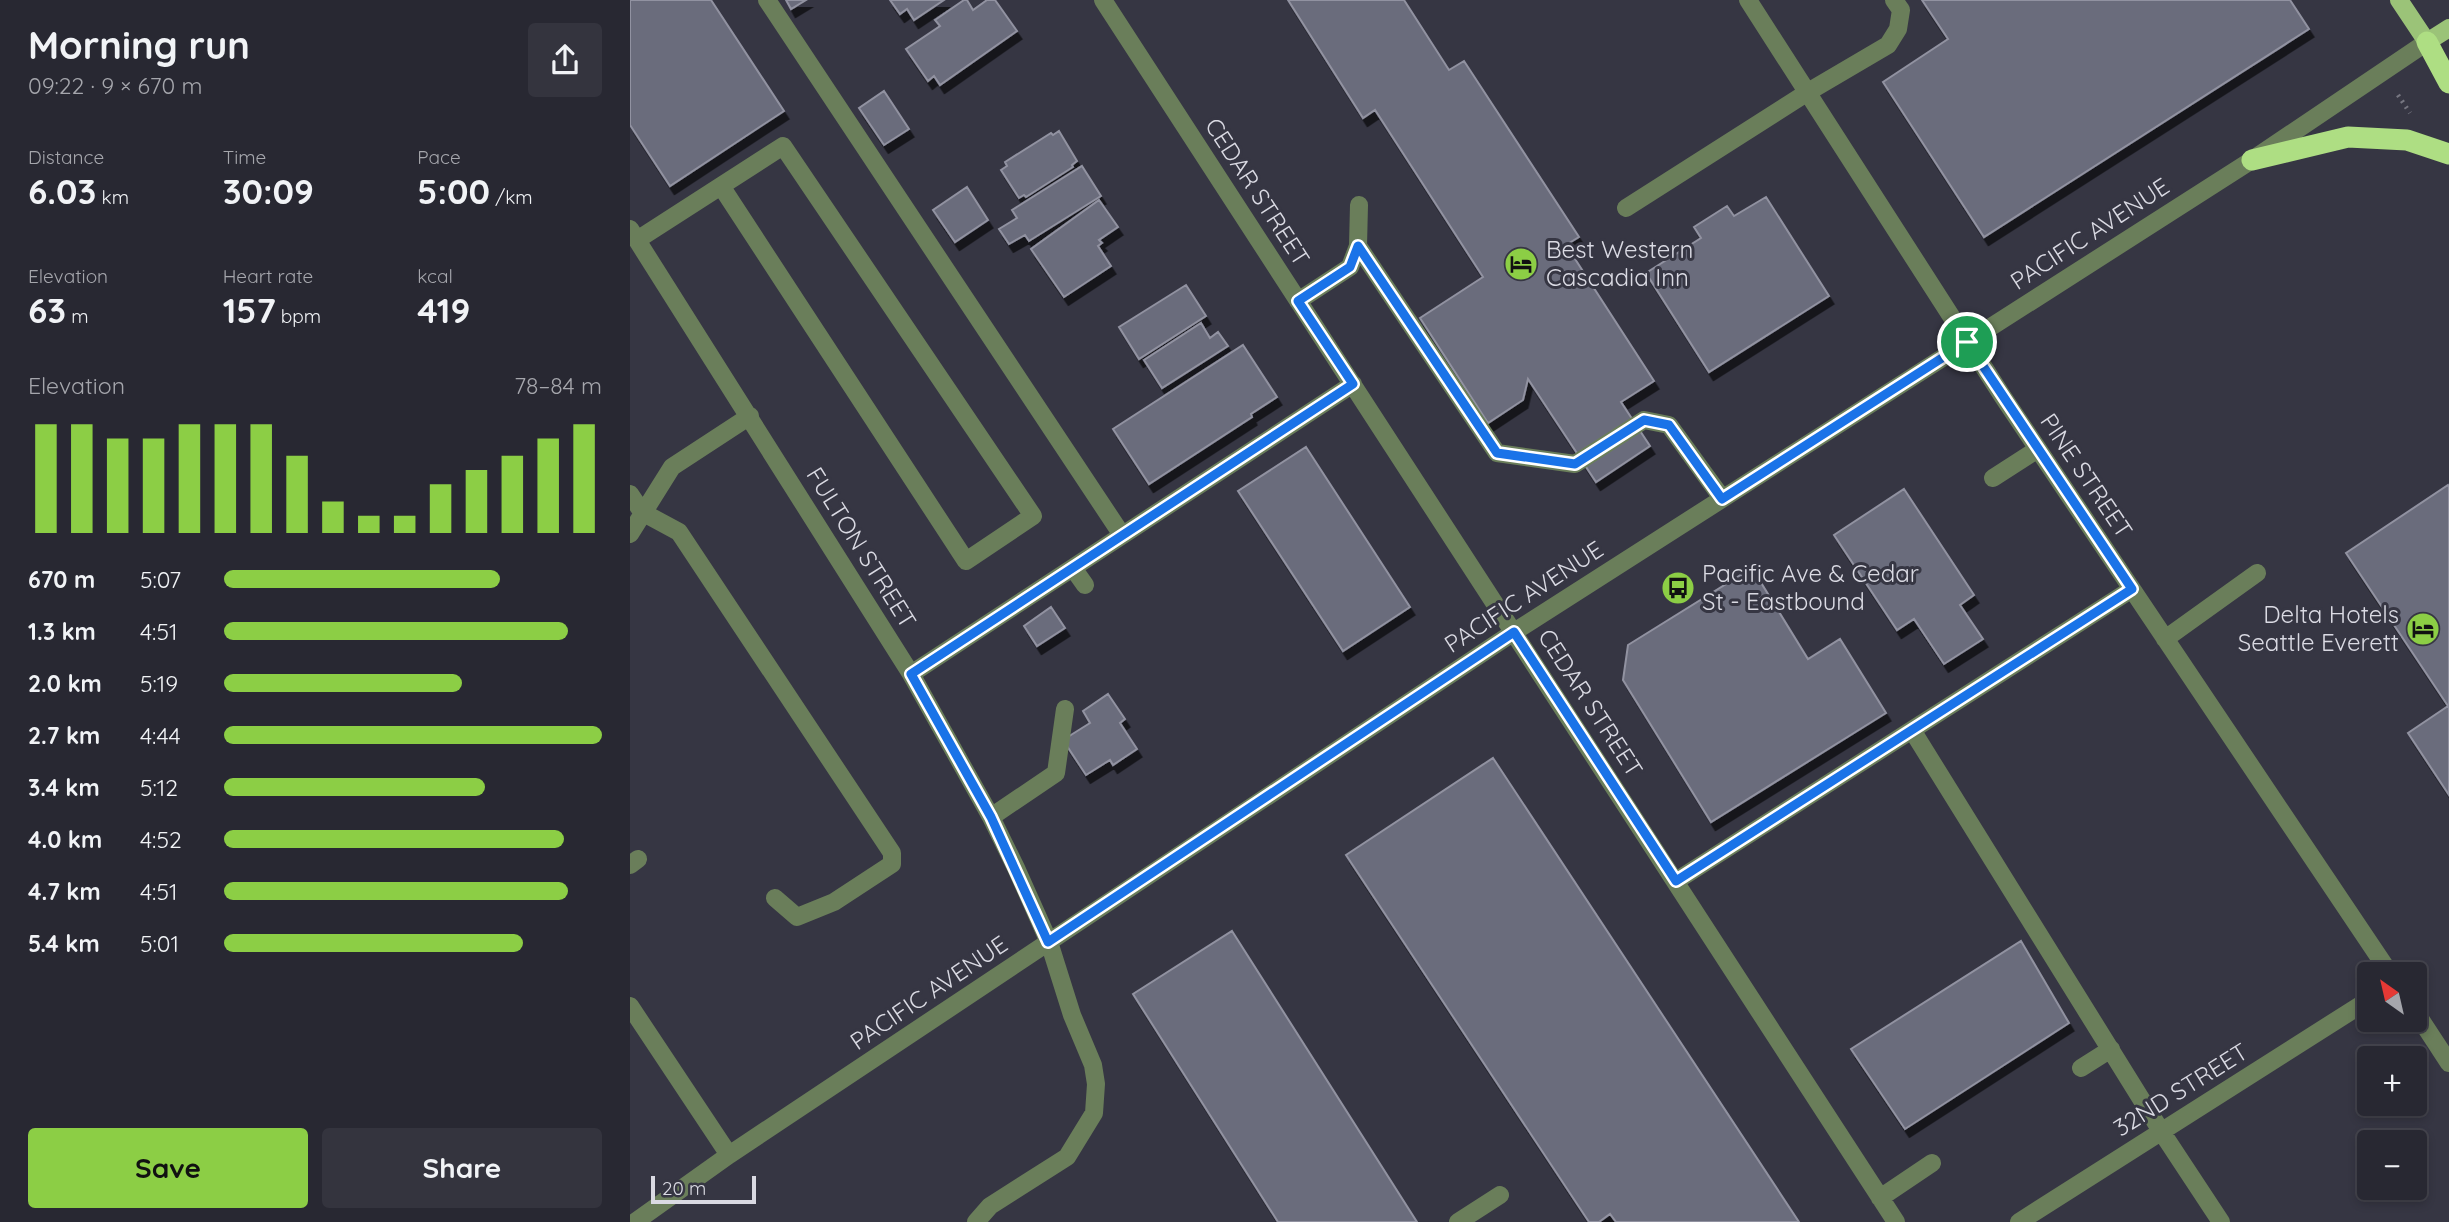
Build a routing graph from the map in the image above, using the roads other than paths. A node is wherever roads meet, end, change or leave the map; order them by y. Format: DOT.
graph roads {
  1 [pos="766,0"];
  2 [pos="1103,0"];
  3 [pos="1748,0"];
  4 [pos="1894,0"];
  5 [pos="2399,0"];
  6 [pos="2449,28"];
  7 [pos="2427,43"];
  8 [pos="2449,83"];
  9 [pos="1808,92"];
  10 [pos="2449,154"];
  11 [pos="2252,160"];
  12 [pos="721,186"];
  13 [pos="1359,205"];
  14 [pos="1626,208"];
  15 [pos="634,234"];
  16 [pos="1358,246"];
  17 [pos="1298,301"];
  18 [pos="1967,342"];
  19 [pos="1353,384"];
  20 [pos="750,416"];
  21 [pos="2038,449"];
  22 [pos="1993,478"];
  23 [pos="630,494"];
  24 [pos="1722,499"];
  25 [pos="642,512"];
  26 [pos="630,534"];
  27 [pos="1122,535"];
  28 [pos="1073,568"];
  29 [pos="2258,573"];
  30 [pos="1084,585"];
  31 [pos="2132,589"];
  32 [pos="1514,632"];
  33 [pos="2165,639"];
  34 [pos="911,674"];
  35 [pos="1065,709"];
  36 [pos="1912,730"];
  37 [pos="991,817"];
  38 [pos="1676,881"];
  39 [pos="775,898"];
  40 [pos="1048,942"];
  41 [pos="2382,962"];
  42 [pos="630,1006"];
  43 [pos="2357,1007"];
  44 [pos="2427,1029"];
  45 [pos="2111,1049"];
  46 [pos="2449,1063"];
  47 [pos="2081,1068"];
  48 [pos="2161,1131"];
  49 [pos="729,1155"];
  50 [pos="1932,1163"];
  51 [pos="1500,1195"];
  52 [pos="1880,1198"];
  53 [pos="635,1222"];
  54 [pos="976,1222"];
  55 [pos="1458,1222"];
  56 [pos="1896,1222"];
  57 [pos="2019,1222"];
  58 [pos="2221,1222"];
  1 -- 27 [label="street"];
  2 -- 17 [label="street, CEDAR STREET"];
  3 -- 9 [label="street, PINE STREET"];
  4 -- 9 [label="street"];
  5 -- 7 [label="main road"];
  6 -- 7 [label="main road, PACIFIC AVENUE"];
  7 -- 8 [label="highway"];
  7 -- 11 [label="street, PACIFIC AVENUE"];
  9 -- 14 [label="street"];
  9 -- 18 [label="street, PINE STREET"];
  10 -- 11 [label="highway"];
  11 -- 18 [label="street, PACIFIC AVENUE"];
  12 -- 12 [label="street"];
  12 -- 15 [label="street"];
  13 -- 16 [label="street"];
  15 -- 20 [label="street, FULTON STREET"];
  16 -- 17 [label="street"];
  16 -- 24 [label="street"];
  17 -- 19 [label="street, CEDAR STREET"];
  18 -- 21 [label="street, PINE STREET"];
  18 -- 24 [label="street, PACIFIC AVENUE"];
  19 -- 27 [label="street"];
  19 -- 32 [label="street, CEDAR STREET"];
  20 -- 25 [label="street"];
  20 -- 34 [label="street, FULTON STREET"];
  21 -- 22 [label="street"];
  21 -- 31 [label="street, PINE STREET"];
  23 -- 25 [label="street"];
  24 -- 32 [label="street, PACIFIC AVENUE"];
  25 -- 26 [label="street"];
  25 -- 39 [label="street"];
  27 -- 28 [label="street"];
  28 -- 30 [label="street"];
  28 -- 34 [label="street"];
  29 -- 33 [label="street"];
  31 -- 33 [label="street, PINE STREET"];
  31 -- 36 [label="street"];
  32 -- 38 [label="street, CEDAR STREET"];
  32 -- 40 [label="street, PACIFIC AVENUE"];
  33 -- 41 [label="street, PINE STREET"];
  34 -- 37 [label="street, FULTON STREET"];
  35 -- 37 [label="street"];
  36 -- 38 [label="street"];
  36 -- 45 [label="street"];
  37 -- 40 [label="street, FULTON STREET"];
  38 -- 52 [label="street, CEDAR STREET"];
  40 -- 49 [label="street, PACIFIC AVENUE"];
  40 -- 54 [label="street, FULTON STREET"];
  42 -- 49 [label="street"];
  43 -- 48 [label="street, 32ND STREET"];
  44 -- 46 [label="street"];
  45 -- 47 [label="street"];
  45 -- 48 [label="street"];
  48 -- 57 [label="street, 32ND STREET"];
  48 -- 58 [label="street"];
  49 -- 53 [label="street, PACIFIC AVENUE"];
  50 -- 52 [label="street"];
  51 -- 55 [label="street"];
  52 -- 56 [label="street, CEDAR STREET"];
}
